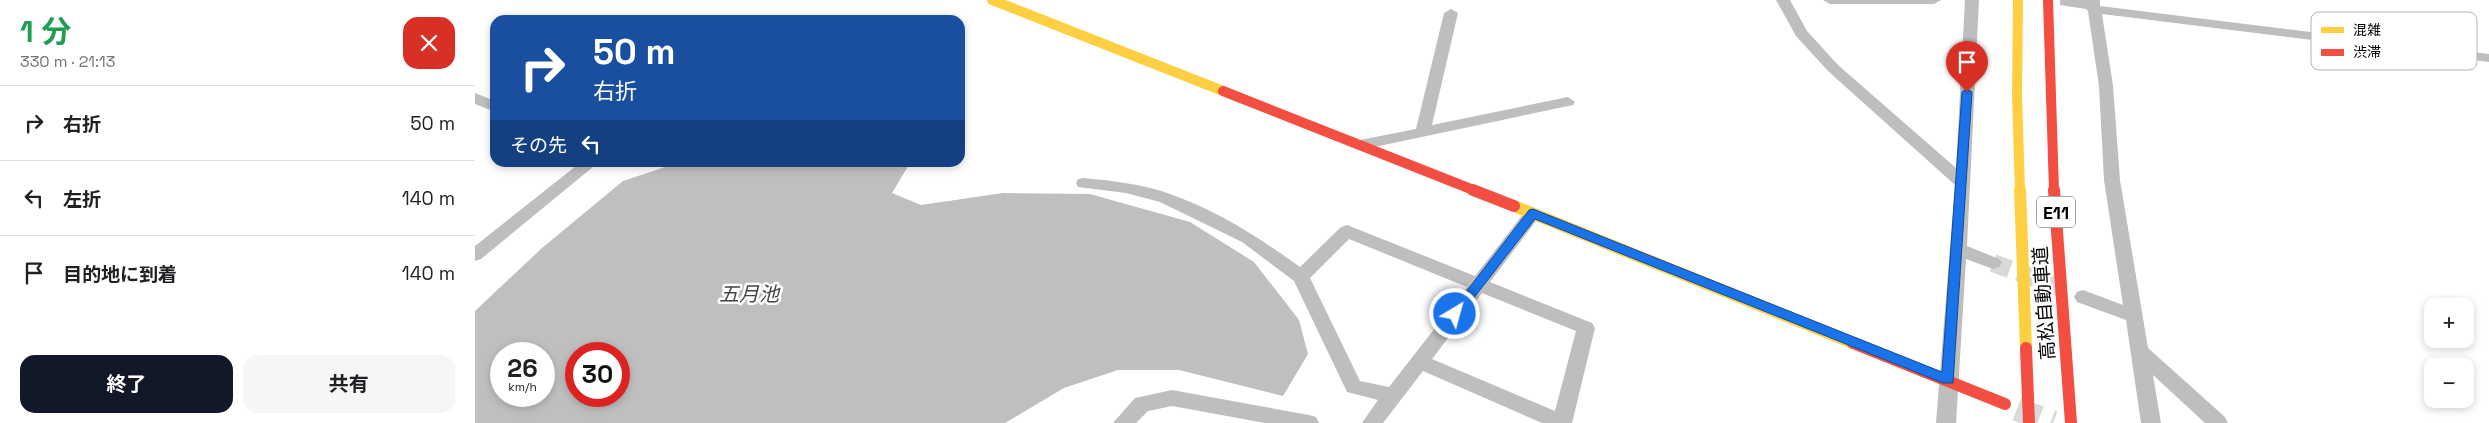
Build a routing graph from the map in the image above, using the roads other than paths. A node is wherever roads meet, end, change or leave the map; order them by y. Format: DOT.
graph roads {
  1 [pos="992,0"];
  2 [pos="1783,0"];
  3 [pos="1830,0"];
  4 [pos="1934,0"];
  5 [pos="1956,0"];
  6 [pos="2018,0"];
  7 [pos="2048,0"];
  8 [pos="1972,1"];
  9 [pos="2065,2"];
  10 [pos="2093,5"];
  11 [pos="1451,14"];
  12 [pos="2311,34"];
  13 [pos="475,98"];
  14 [pos="1568,102"];
  15 [pos="490,105"];
  16 [pos="1423,131"];
  17 [pos="1360,145"];
  18 [pos="586,167"];
  19 [pos="1084,183"];
  20 [pos="1963,183"];
  21 [pos="1533,213"];
  22 [pos="1958,249"];
  23 [pos="475,255"];
  24 [pos="1993,263"];
  25 [pos="1301,277"];
  26 [pos="1479,283"];
  27 [pos="2083,297"];
  28 [pos="2133,316"];
  29 [pos="2139,351"];
  30 [pos="1419,361"];
  31 [pos="1948,380"];
  32 [pos="1393,396"];
  33 [pos="2005,404"];
  34 [pos="1123,423"];
  35 [pos="1309,423"];
  36 [pos="1372,423"];
  37 [pos="1945,423"];
  38 [pos="2029,423"];
  39 [pos="2071,423"];
  40 [pos="2151,423"];
  41 [pos="2218,423"];
  1 -- 17 [label="main road"];
  2 -- 20 [label="street"];
  3 -- 4 [label="street"];
  5 -- 8 [label="street"];
  6 -- 38 [label="main road, 高松自動車道 / E11"];
  7 -- 39 [label="main road, 高松自動車道 / E11"];
  8 -- 20 [label="street"];
  9 -- 10 [label="street"];
  10 -- 12 [label="street"];
  10 -- 28 [label="street"];
  11 -- 16 [label="street"];
  13 -- 15 [label="street"];
  14 -- 16 [label="street"];
  16 -- 17 [label="street"];
  17 -- 21 [label="main road"];
  18 -- 23 [label="street"];
  19 -- 25 [label="street"];
  20 -- 22 [label="street"];
  21 -- 26 [label="street"];
  21 -- 31 [label="main road"];
  22 -- 24 [label="street"];
  22 -- 31 [label="street"];
  25 -- 26 [label="street"];
  25 -- 32 [label="street"];
  26 -- 30 [label="street"];
  26 -- 30 [label="street"];
  27 -- 28 [label="street"];
  28 -- 29 [label="street"];
  29 -- 40 [label="street"];
  29 -- 41 [label="street"];
  30 -- 32 [label="street"];
  31 -- 33 [label="main road"];
  31 -- 37 [label="street"];
  32 -- 36 [label="street"];
  34 -- 35 [label="street"];
}
